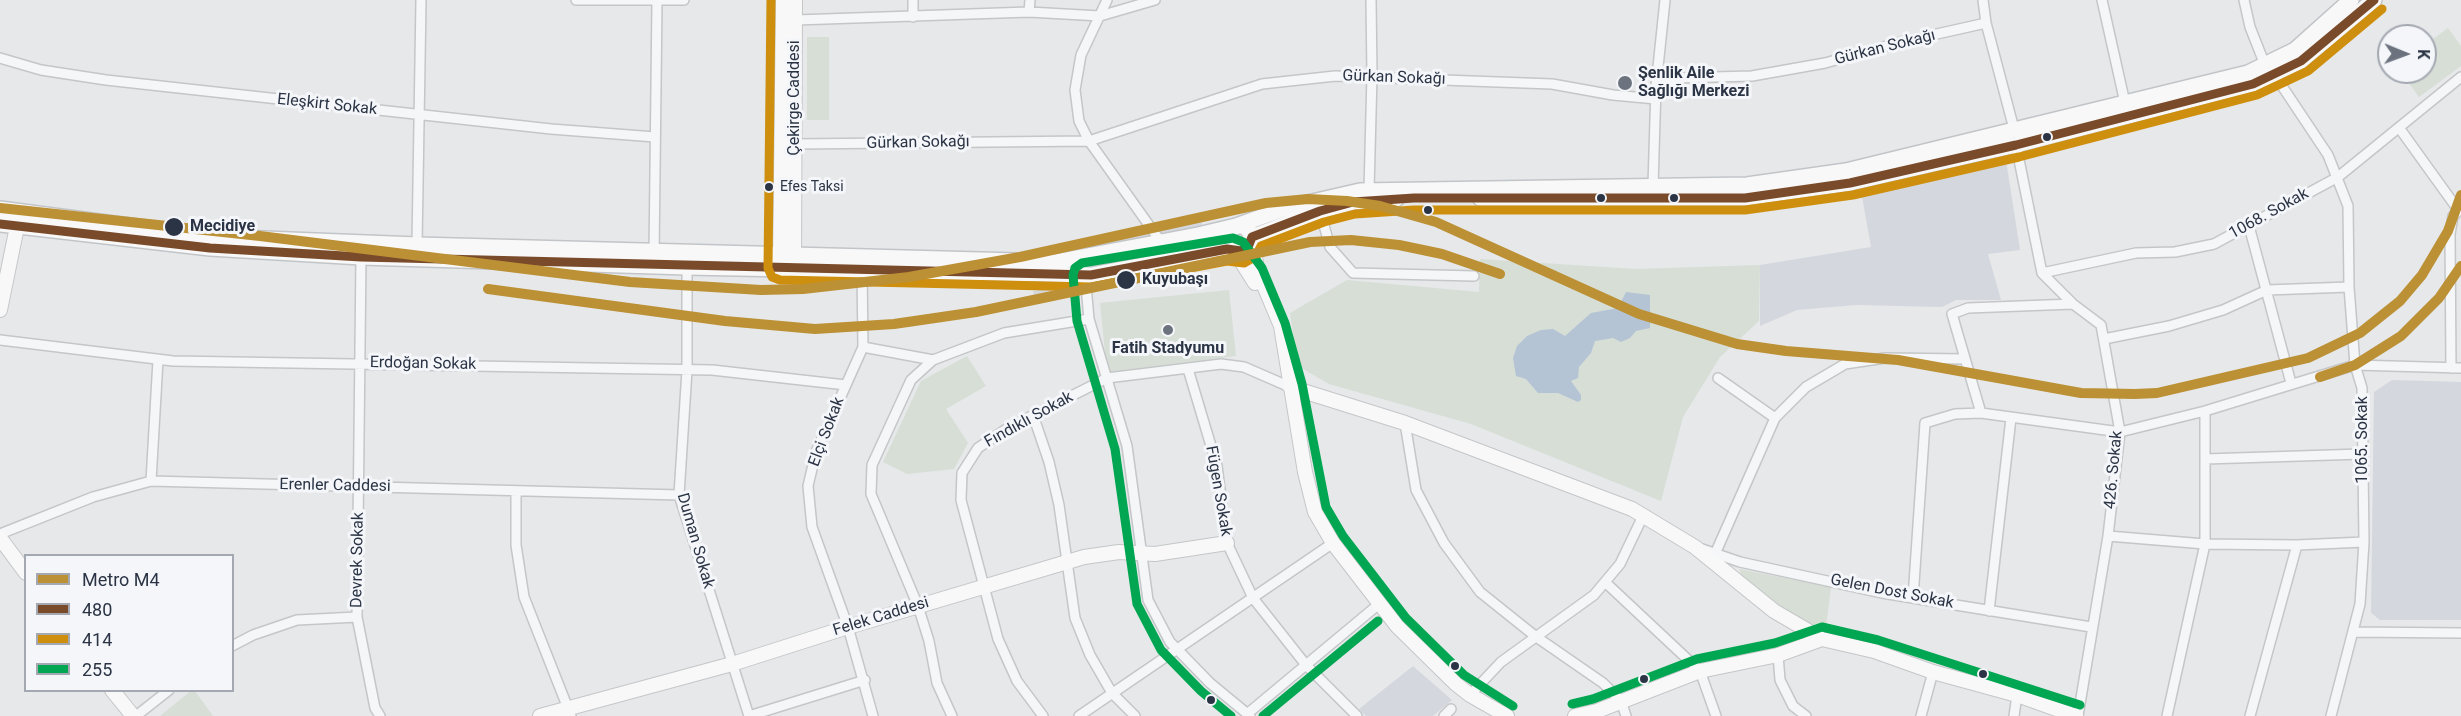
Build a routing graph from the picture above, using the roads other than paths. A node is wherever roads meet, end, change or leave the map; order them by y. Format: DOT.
graph roads {
  1 [pos="421,0"];
  2 [pos="576,0"];
  3 [pos="684,0"];
  4 [pos="783,0"];
  5 [pos="795,0"];
  6 [pos="913,0"];
  7 [pos="1030,0"];
  8 [pos="1107,0"];
  9 [pos="1155,0"];
  10 [pos="1371,0"];
  11 [pos="1665,0"];
  12 [pos="1983,0"];
  13 [pos="2244,0"];
  14 [pos="2351,0"];
  15 [pos="2374,0"];
  16 [pos="657,1"];
  17 [pos="2105,1"];
  18 [pos="1029,12"];
  19 [pos="1100,16"];
  20 [pos="913,17"];
  21 [pos="796,21"];
  22 [pos="1986,23"];
  23 [pos="0,58"];
  24 [pos="2270,69"];
  25 [pos="1372,75"];
  26 [pos="2461,77"];
  27 [pos="1656,99"];
  28 [pos="2125,103"];
  29 [pos="419,115"];
  30 [pos="2014,129"];
  31 [pos="2400,129"];
  32 [pos="655,137"];
  33 [pos="1089,141"];
  34 [pos="795,144"];
  35 [pos="2016,145"];
  36 [pos="2338,177"];
  37 [pos="1653,186"];
  38 [pos="1369,190"];
  39 [pos="0,209"];
  40 [pos="2460,210"];
  41 [pos="1320,211"];
  42 [pos="19,220"];
  43 [pos="0,224"];
  44 [pos="1236,226"];
  45 [pos="2250,226"];
  46 [pos="1252,237"];
  47 [pos="1161,242"];
  48 [pos="417,245"];
  49 [pos="1234,250"];
  50 [pos="686,251"];
  51 [pos="361,257"];
  52 [pos="654,258"];
  53 [pos="2450,260"];
  54 [pos="2461,260"];
  55 [pos="787,261"];
  56 [pos="687,267"];
  57 [pos="862,270"];
  58 [pos="2042,273"];
  59 [pos="1085,275"];
  60 [pos="1474,276"];
  61 [pos="2349,287"];
  62 [pos="2267,290"];
  63 [pos="2073,304"];
  64 [pos="0,309"];
  65 [pos="1089,319"];
  66 [pos="2104,339"];
  67 [pos="0,340"];
  68 [pos="863,347"];
  69 [pos="1965,359"];
  70 [pos="158,360"];
  71 [pos="933,360"];
  72 [pos="362,363"];
  73 [pos="2355,365"];
  74 [pos="2456,368"];
  75 [pos="1188,369"];
  76 [pos="687,370"];
  77 [pos="1107,378"];
  78 [pos="1718,378"];
  79 [pos="2291,383"];
  80 [pos="846,385"];
  81 [pos="1290,387"];
  82 [pos="2205,411"];
  83 [pos="1981,413"];
  84 [pos="1033,415"];
  85 [pos="1775,418"];
  86 [pos="2011,418"];
  87 [pos="1405,423"];
  88 [pos="2120,432"];
  89 [pos="2362,454"];
  90 [pos="2205,459"];
  91 [pos="151,481"];
  92 [pos="360,487"];
  93 [pos="516,491"];
  94 [pos="679,495"];
  95 [pos="1643,516"];
  96 [pos="0,536"];
  97 [pos="2108,536"];
  98 [pos="2364,542"];
  99 [pos="1227,543"];
  100 [pos="1333,543"];
  101 [pos="2205,544"];
  102 [pos="2297,545"];
  103 [pos="1695,547"];
  104 [pos="1140,552"];
  105 [pos="1715,554"];
  106 [pos="1067,562"];
  107 [pos="24,570"];
  108 [pos="1605,582"];
  109 [pos="985,586"];
  110 [pos="1252,598"];
  111 [pos="1913,598"];
  112 [pos="1379,604"];
  113 [pos="918,606"];
  114 [pos="1989,611"];
  115 [pos="357,617"];
  116 [pos="848,627"];
  117 [pos="2091,627"];
  118 [pos="2353,632"];
  119 [pos="2461,633"];
  120 [pos="1535,636"];
  121 [pos="1822,639"];
  122 [pos="234,645"];
  123 [pos="1177,649"];
  124 [pos="1779,655"];
  125 [pos="732,664"];
  126 [pos="1306,665"];
  127 [pos="1700,671"];
  128 [pos="1933,672"];
  129 [pos="865,680"];
  130 [pos="114,692"];
  131 [pos="167,692"];
  132 [pos="1112,693"];
  133 [pos="1470,695"];
  134 [pos="2017,695"];
  135 [pos="1621,701"];
  136 [pos="569,712"];
  137 [pos="1249,715"];
  138 [pos="135,716"];
  139 [pos="380,716"];
  140 [pos="540,716"];
  141 [pos="749,716"];
  142 [pos="873,716"];
  143 [pos="952,716"];
  144 [pos="1043,716"];
  145 [pos="1079,716"];
  146 [pos="1135,716"];
  147 [pos="1357,716"];
  148 [pos="1507,716"];
  149 [pos="1575,716"];
  150 [pos="1626,716"];
  151 [pos="1716,716"];
  152 [pos="1806,716"];
  153 [pos="1921,716"];
  154 [pos="2014,716"];
  155 [pos="2077,716"];
  156 [pos="2167,716"];
  157 [pos="2250,716"];
  158 [pos="2331,716"];
  1 -- 29 [label="street"];
  2 -- 16 [label="street"];
  3 -- 16 [label="street"];
  4 -- 55 [label="street, Çekirge Caddesi"];
  5 -- 21 [label="street, Çekirge Caddesi"];
  6 -- 20 [label="street"];
  7 -- 18 [label="street"];
  8 -- 19 [label="street"];
  9 -- 19 [label="street"];
  10 -- 25 [label="street"];
  11 -- 27 [label="street"];
  12 -- 22 [label="street"];
  13 -- 24 [label="street, 1065. Sokak"];
  14 -- 24 [label="main road"];
  15 -- 24 [label="main road"];
  16 -- 32 [label="street"];
  17 -- 28 [label="street"];
  18 -- 19 [label="street"];
  18 -- 20 [label="street"];
  19 -- 33 [label="street"];
  20 -- 21 [label="street"];
  21 -- 34 [label="street, Çekirge Caddesi"];
  22 -- 27 [label="street, Gürkan Sokağı"];
  22 -- 30 [label="street"];
  23 -- 29 [label="street, Eleşkirt Sokak"];
  24 -- 28 [label="main road"];
  24 -- 35 [label="main road"];
  24 -- 36 [label="street, 1065. Sokak"];
  25 -- 27 [label="street, Gürkan Sokağı"];
  25 -- 33 [label="street, Gürkan Sokağı"];
  25 -- 38 [label="street"];
  26 -- 31 [label="street, 1068. Sokak"];
  27 -- 37 [label="street"];
  28 -- 30 [label="main road"];
  29 -- 32 [label="street, Eleşkirt Sokak"];
  29 -- 48 [label="street"];
  30 -- 37 [label="main road"];
  31 -- 36 [label="street, 1068. Sokak"];
  31 -- 40 [label="street"];
  32 -- 52 [label="street"];
  33 -- 34 [label="street, Gürkan Sokağı"];
  33 -- 47 [label="street"];
  34 -- 55 [label="street, Çekirge Caddesi"];
  35 -- 41 [label="main road"];
  35 -- 58 [label="street"];
  36 -- 45 [label="street, 1068. Sokak"];
  36 -- 61 [label="street, 1065. Sokak"];
  37 -- 38 [label="main road"];
  38 -- 44 [label="main road"];
  39 -- 42 [label="main road"];
  40 -- 53 [label="street"];
  41 -- 46 [label="main road"];
  41 -- 60 [label="street"];
  42 -- 43 [label="main road"];
  42 -- 48 [label="main road"];
  42 -- 51 [label="main road"];
  42 -- 64 [label="street"];
  44 -- 46 [label="main road"];
  44 -- 47 [label="main road"];
  44 -- 49 [label="main road"];
  45 -- 58 [label="street, 1068. Sokak"];
  45 -- 62 [label="street"];
  46 -- 49 [label="main road"];
  46 -- 81 [label="street"];
  47 -- 55 [label="main road"];
  48 -- 52 [label="main road"];
  49 -- 59 [label="main road"];
  49 -- 81 [label="street"];
  50 -- 52 [label="main road"];
  50 -- 55 [label="main road"];
  50 -- 56 [label="street, Duman Sokak"];
  51 -- 52 [label="main road"];
  51 -- 72 [label="street, Devrek Sokak"];
  52 -- 56 [label="main road"];
  53 -- 54 [label="street"];
  53 -- 74 [label="street"];
  55 -- 56 [label="main road"];
  55 -- 57 [label="main road"];
  56 -- 76 [label="street, Duman Sokak"];
  57 -- 59 [label="main road"];
  57 -- 68 [label="street, Elçi Sokak"];
  58 -- 63 [label="street, 426. Sokak"];
  59 -- 65 [label="street"];
  61 -- 62 [label="street"];
  61 -- 73 [label="street, 1065. Sokak"];
  62 -- 66 [label="street"];
  62 -- 79 [label="street"];
  63 -- 66 [label="street, 426. Sokak"];
  63 -- 69 [label="street"];
  65 -- 71 [label="street"];
  65 -- 77 [label="street"];
  66 -- 88 [label="street, 426. Sokak"];
  67 -- 70 [label="street, Erdoğan Sokak"];
  68 -- 71 [label="street"];
  68 -- 80 [label="street, Elçi Sokak"];
  69 -- 83 [label="street"];
  69 -- 85 [label="street"];
  70 -- 72 [label="street, Erdoğan Sokak"];
  70 -- 91 [label="street"];
  71 -- 113 [label="street"];
  72 -- 76 [label="street, Erdoğan Sokak"];
  72 -- 92 [label="street, Devrek Sokak"];
  73 -- 74 [label="street"];
  73 -- 79 [label="street"];
  73 -- 89 [label="street, 1065. Sokak"];
  75 -- 77 [label="street, Fındıklı Sokak"];
  75 -- 81 [label="street, Fındıklı Sokak"];
  75 -- 99 [label="street, Fügen Sokak"];
  76 -- 80 [label="street, Erdoğan Sokak"];
  76 -- 94 [label="street, Duman Sokak"];
  77 -- 84 [label="street, Fındıklı Sokak"];
  77 -- 104 [label="street"];
  78 -- 85 [label="street"];
  79 -- 82 [label="street"];
  80 -- 116 [label="street, Elçi Sokak"];
  81 -- 87 [label="street"];
  81 -- 100 [label="street"];
  82 -- 88 [label="street"];
  82 -- 90 [label="street"];
  83 -- 86 [label="street"];
  83 -- 111 [label="street"];
  84 -- 106 [label="street"];
  84 -- 109 [label="street, Fındıklı Sokak"];
  85 -- 105 [label="street"];
  86 -- 88 [label="street"];
  86 -- 114 [label="street"];
  87 -- 95 [label="street"];
  87 -- 120 [label="street"];
  88 -- 97 [label="street, 426. Sokak"];
  89 -- 90 [label="street"];
  89 -- 98 [label="street, 1065. Sokak"];
  90 -- 101 [label="street"];
  91 -- 92 [label="street, Erenler Caddesi"];
  91 -- 96 [label="street, Erenler Caddesi"];
  92 -- 93 [label="street, Erenler Caddesi"];
  92 -- 115 [label="street, Devrek Sokak"];
  93 -- 94 [label="street, Erenler Caddesi"];
  93 -- 136 [label="street"];
  94 -- 125 [label="street, Duman Sokak"];
  95 -- 103 [label="street"];
  95 -- 108 [label="street"];
  96 -- 107 [label="street"];
  97 -- 101 [label="street"];
  97 -- 117 [label="street, 426. Sokak"];
  98 -- 102 [label="street"];
  98 -- 118 [label="street, 1065. Sokak"];
  99 -- 104 [label="street, Felek Caddesi"];
  99 -- 110 [label="street, Fügen Sokak"];
  100 -- 110 [label="street"];
  100 -- 112 [label="street"];
  101 -- 102 [label="street"];
  101 -- 156 [label="street"];
  102 -- 157 [label="street"];
  103 -- 105 [label="street, Gelen Dost Sokak"];
  103 -- 121 [label="street"];
  104 -- 106 [label="street, Felek Caddesi"];
  104 -- 123 [label="street"];
  105 -- 111 [label="street, Gelen Dost Sokak"];
  106 -- 109 [label="street, Felek Caddesi"];
  106 -- 132 [label="street"];
  108 -- 120 [label="street"];
  108 -- 127 [label="street"];
  109 -- 113 [label="street, Felek Caddesi"];
  109 -- 144 [label="street, Fındıklı Sokak"];
  110 -- 123 [label="street"];
  110 -- 126 [label="street, Fügen Sokak"];
  111 -- 114 [label="street, Gelen Dost Sokak"];
  112 -- 126 [label="street"];
  112 -- 133 [label="street"];
  113 -- 116 [label="street, Felek Caddesi"];
  113 -- 143 [label="street"];
  114 -- 117 [label="street, Gelen Dost Sokak"];
  115 -- 122 [label="street"];
  115 -- 139 [label="street, Devrek Sokak"];
  116 -- 125 [label="street, Felek Caddesi"];
  116 -- 129 [label="street, Elçi Sokak"];
  117 -- 155 [label="street, 426. Sokak"];
  118 -- 119 [label="street"];
  118 -- 158 [label="street, 1065. Sokak"];
  120 -- 133 [label="street"];
  120 -- 135 [label="street"];
  121 -- 124 [label="street"];
  121 -- 128 [label="street"];
  123 -- 132 [label="street"];
  123 -- 137 [label="street"];
  124 -- 127 [label="street"];
  124 -- 152 [label="street"];
  125 -- 136 [label="street, Felek Caddesi"];
  125 -- 141 [label="street, Duman Sokak"];
  126 -- 137 [label="street"];
  126 -- 147 [label="street, Fügen Sokak"];
  127 -- 135 [label="street"];
  127 -- 151 [label="street"];
  128 -- 134 [label="street"];
  128 -- 153 [label="street"];
  129 -- 141 [label="street"];
  129 -- 142 [label="street, Elçi Sokak"];
  130 -- 138 [label="street"];
  131 -- 138 [label="street"];
  132 -- 145 [label="street"];
  132 -- 146 [label="street"];
  133 -- 148 [label="street"];
  134 -- 154 [label="street"];
  134 -- 155 [label="street"];
  135 -- 149 [label="street"];
  135 -- 150 [label="street"];
  136 -- 140 [label="street, Felek Caddesi"];
}
